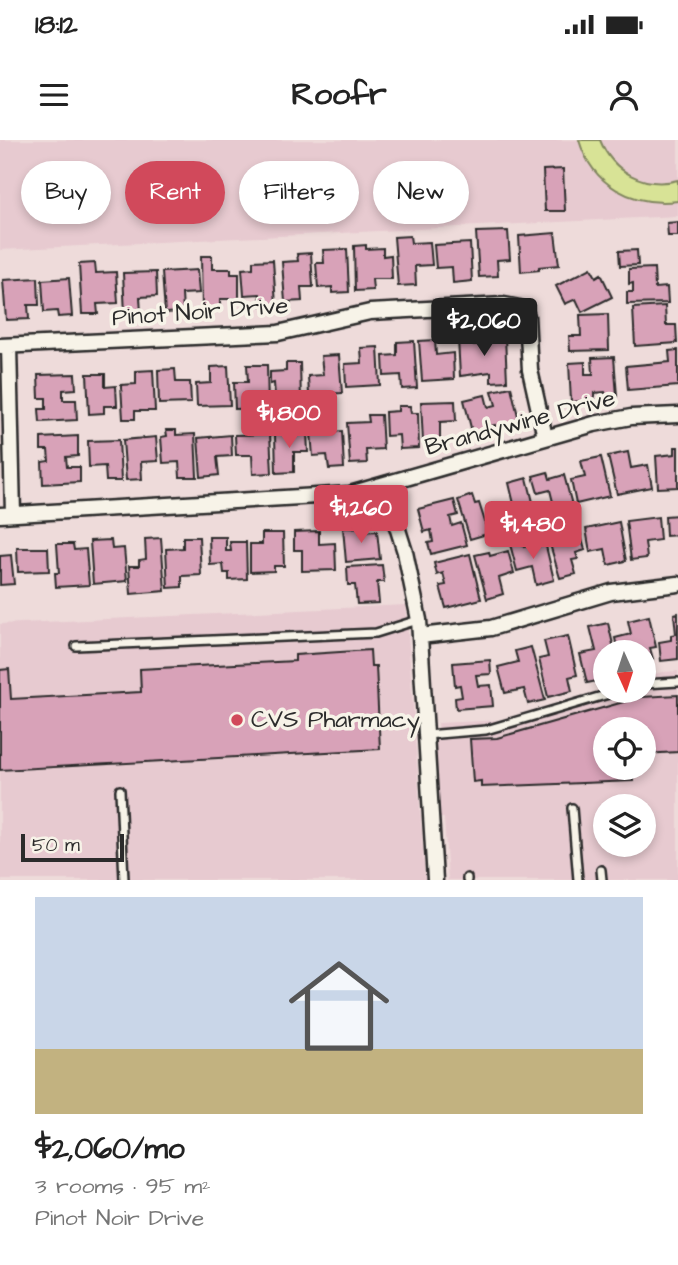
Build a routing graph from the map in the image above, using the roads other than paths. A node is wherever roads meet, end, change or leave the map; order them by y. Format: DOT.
graph roads {
  1 [pos="5,346"];
  2 [pos="678,415"];
  3 [pos="545,437"];
  4 [pos="384,485"];
  5 [pos="7,514"];
  6 [pos="678,584"];
  7 [pos="419,620"];
  8 [pos="420,636"];
  9 [pos="76,646"];
  10 [pos="678,682"];
  11 [pos="656,683"];
  12 [pos="593,699"];
  13 [pos="426,735"];
  14 [pos="120,790"];
  15 [pos="572,808"];
  16 [pos="601,870"];
  17 [pos="124,880"];
  18 [pos="435,880"];
  19 [pos="578,880"];
  20 [pos="602,880"];
  1 -- 3 [label="street, Pinot Noir Drive"];
  1 -- 5 [label="street"];
  2 -- 3 [label="street, Brandywine Drive"];
  3 -- 4 [label="street, Brandywine Drive"];
  4 -- 5 [label="street, Brandywine Drive"];
  4 -- 7 [label="street"];
  6 -- 8 [label="street"];
  7 -- 8 [label="street"];
  7 -- 9 [label="lane"];
  8 -- 13 [label="street"];
  10 -- 11 [label="lane"];
  12 -- 13 [label="lane"];
  13 -- 18 [label="street"];
  14 -- 17 [label="lane"];
  15 -- 19 [label="lane"];
  16 -- 20 [label="lane"];
}
